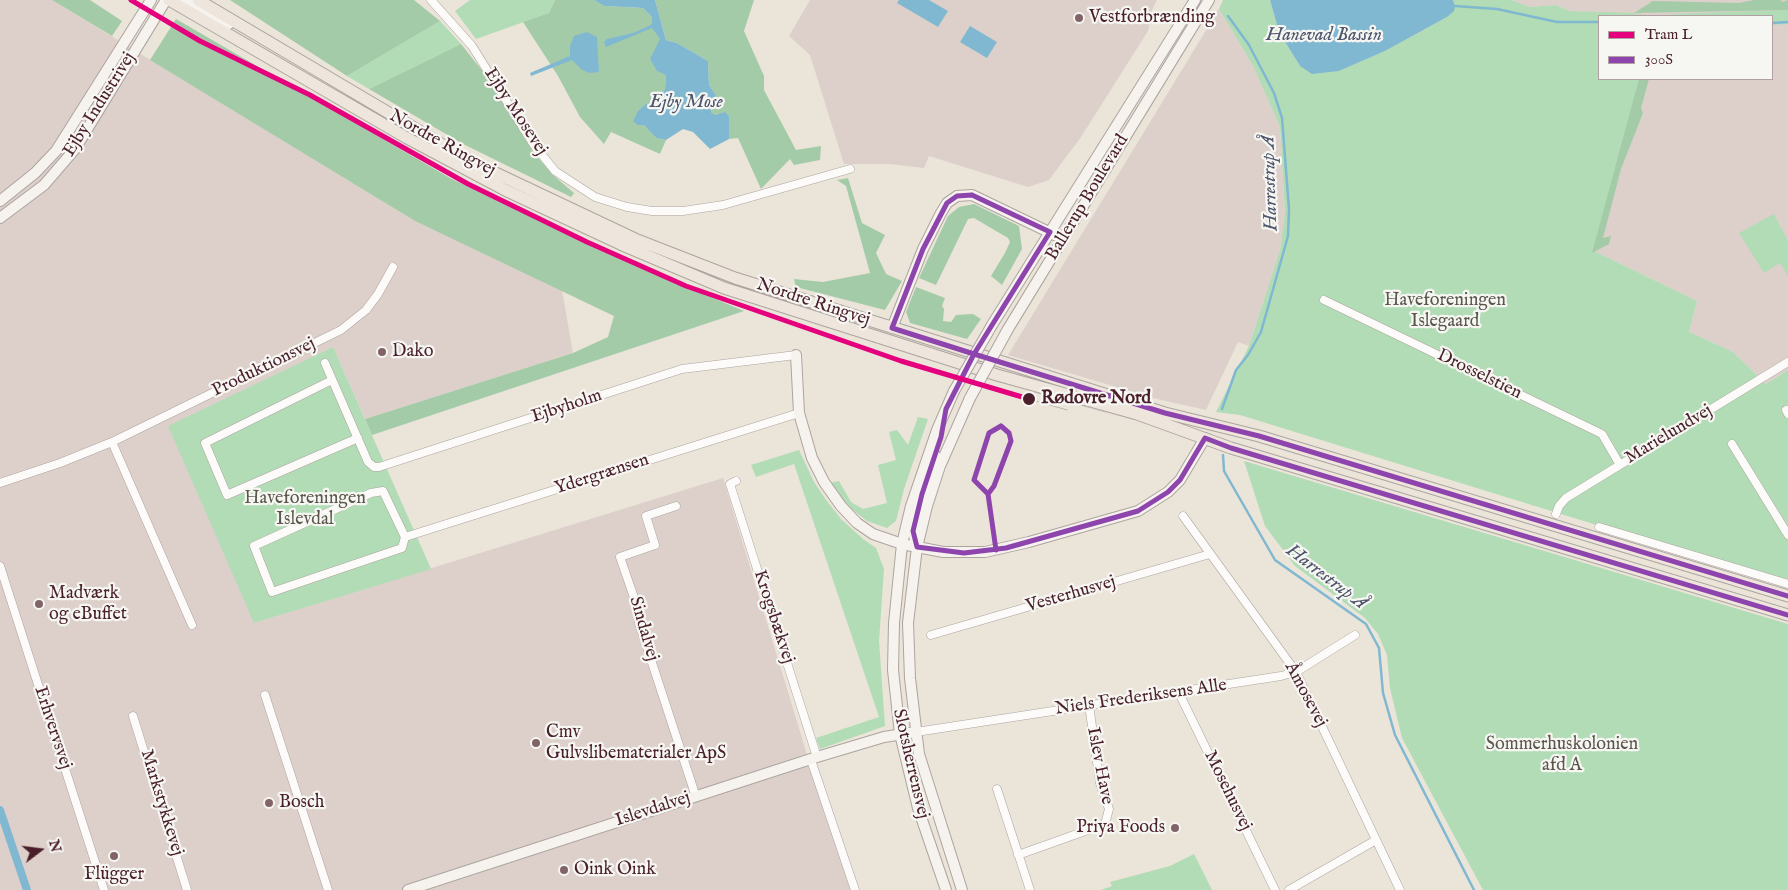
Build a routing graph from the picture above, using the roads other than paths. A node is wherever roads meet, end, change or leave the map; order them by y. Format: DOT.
graph roads {
  1 [pos="150,0"];
  2 [pos="167,0"];
  3 [pos="183,0"];
  4 [pos="198,0"];
  5 [pos="431,0"];
  6 [pos="1195,0"];
  7 [pos="1209,0"];
  8 [pos="266,41"];
  9 [pos="850,169"];
  10 [pos="0,201"];
  11 [pos="0,218"];
  12 [pos="1050,232"];
  13 [pos="1063,240"];
  14 [pos="393,267"];
  15 [pos="1324,300"];
  16 [pos="892,328"];
  17 [pos="796,355"];
  18 [pos="1788,362"];
  19 [pos="325,363"];
  20 [pos="332,380"];
  21 [pos="954,391"];
  22 [pos="970,398"];
  23 [pos="946,408"];
  24 [pos="799,413"];
  25 [pos="358,438"];
  26 [pos="1205,438"];
  27 [pos="112,442"];
  28 [pos="1732,444"];
  29 [pos="1620,465"];
  30 [pos="736,481"];
  31 [pos="0,483"];
  32 [pos="676,506"];
  33 [pos="1556,514"];
  34 [pos="1183,516"];
  35 [pos="1599,528"];
  36 [pos="1788,535"];
  37 [pos="405,537"];
  38 [pos="902,544"];
  39 [pos="917,547"];
  40 [pos="1210,554"];
  41 [pos="0,566"];
  42 [pos="1788,584"];
  43 [pos="1788,596"];
  44 [pos="1788,615"];
  45 [pos="192,624"];
  46 [pos="931,635"];
  47 [pos="1355,635"];
  48 [pos="908,646"];
  49 [pos="1296,672"];
  50 [pos="1179,693"];
  51 [pos="266,695"];
  52 [pos="1089,705"];
  53 [pos="133,716"];
  54 [pos="916,732"];
  55 [pos="900,734"];
  56 [pos="814,759"];
  57 [pos="997,789"];
  58 [pos="696,797"];
  59 [pos="1376,840"];
  60 [pos="1018,855"];
  61 [pos="104,890"];
  62 [pos="188,890"];
  63 [pos="328,890"];
  64 [pos="408,890"];
  65 [pos="855,890"];
  66 [pos="946,890"];
  67 [pos="962,890"];
  68 [pos="1030,890"];
  69 [pos="1275,890"];
  70 [pos="1289,890"];
  71 [pos="1400,890"];
  1 -- 10 [label="street, Ejby Industrivej"];
  2 -- 11 [label="street, Ejby Industrivej"];
  2 -- 26 [label="main road, Nordre Ringvej"];
  3 -- 8 [label="street"];
  4 -- 8 [label="main road, Nordre Ringvej"];
  5 -- 9 [label="street, Ejby Mosevej"];
  6 -- 12 [label="street, Ballerup Boulevard"];
  7 -- 13 [label="street, Ballerup Boulevard"];
  8 -- 16 [label="main road, Nordre Ringvej"];
  12 -- 13 [label="street"];
  12 -- 16 [label="street"];
  12 -- 21 [label="street, Ballerup Boulevard, bridge"];
  13 -- 22 [label="street, Ballerup Boulevard, bridge"];
  14 -- 27 [label="street, Produktionsvej"];
  15 -- 29 [label="street, Drosselstien"];
  16 -- 43 [label="main road, Nordre Ringvej"];
  17 -- 24 [label="street"];
  17 -- 25 [label="street, Ejbyholm"];
  18 -- 29 [label="street, Marielundvej"];
  19 -- 20 [label="street, Ejbyholm"];
  20 -- 25 [label="street, Ejbyholm"];
  20 -- 25 [label="street"];
  21 -- 23 [label="street, Slotsherrensvej"];
  22 -- 39 [label="street, Slotsherrensvej"];
  23 -- 38 [label="street, Slotsherrensvej"];
  23 -- 39 [label="street, Slotsherrensvej"];
  24 -- 37 [label="street, Ydergrænsen"];
  24 -- 38 [label="street"];
  26 -- 39 [label="street"];
  26 -- 44 [label="main road, Nordre Ringvej"];
  27 -- 31 [label="street, Produktionsvej"];
  27 -- 45 [label="street"];
  28 -- 36 [label="street"];
  29 -- 33 [label="street, Marielundvej"];
  30 -- 56 [label="street, Krogsbækvej"];
  32 -- 58 [label="street, Sindalvej"];
  34 -- 40 [label="street, Åmosevej"];
  35 -- 42 [label="street"];
  37 -- 37 [label="street, Ydergrænsen"];
  38 -- 39 [label="street"];
  38 -- 48 [label="street, Slotsherrensvej"];
  38 -- 55 [label="street, Slotsherrensvej"];
  39 -- 48 [label="street, Slotsherrensvej"];
  40 -- 46 [label="street, Vesterhusvej"];
  40 -- 49 [label="street, Åmosevej"];
  41 -- 61 [label="street, Erhvervsvej"];
  47 -- 49 [label="street, Niels Frederiksens Alle"];
  48 -- 54 [label="street, Slotsherrensvej"];
  49 -- 50 [label="street, Niels Frederiksens Alle"];
  49 -- 59 [label="street, Åmosevej"];
  50 -- 52 [label="street, Niels Frederiksens Alle"];
  50 -- 69 [label="street, Mosehusvej"];
  51 -- 63 [label="street"];
  52 -- 54 [label="street, Niels Frederiksens Alle"];
  52 -- 60 [label="street, Islev Have"];
  53 -- 62 [label="street, Markstykkevej"];
  54 -- 55 [label="street, Islevdalvej"];
  54 -- 67 [label="street, Slotsherrensvej"];
  55 -- 56 [label="street, Islevdalvej"];
  55 -- 66 [label="street, Slotsherrensvej"];
  56 -- 58 [label="street, Islevdalvej"];
  56 -- 65 [label="street"];
  57 -- 60 [label="street"];
  58 -- 64 [label="street, Islevdalvej"];
  59 -- 70 [label="street"];
  59 -- 71 [label="street, Åmosevej"];
  60 -- 68 [label="street"];
}
